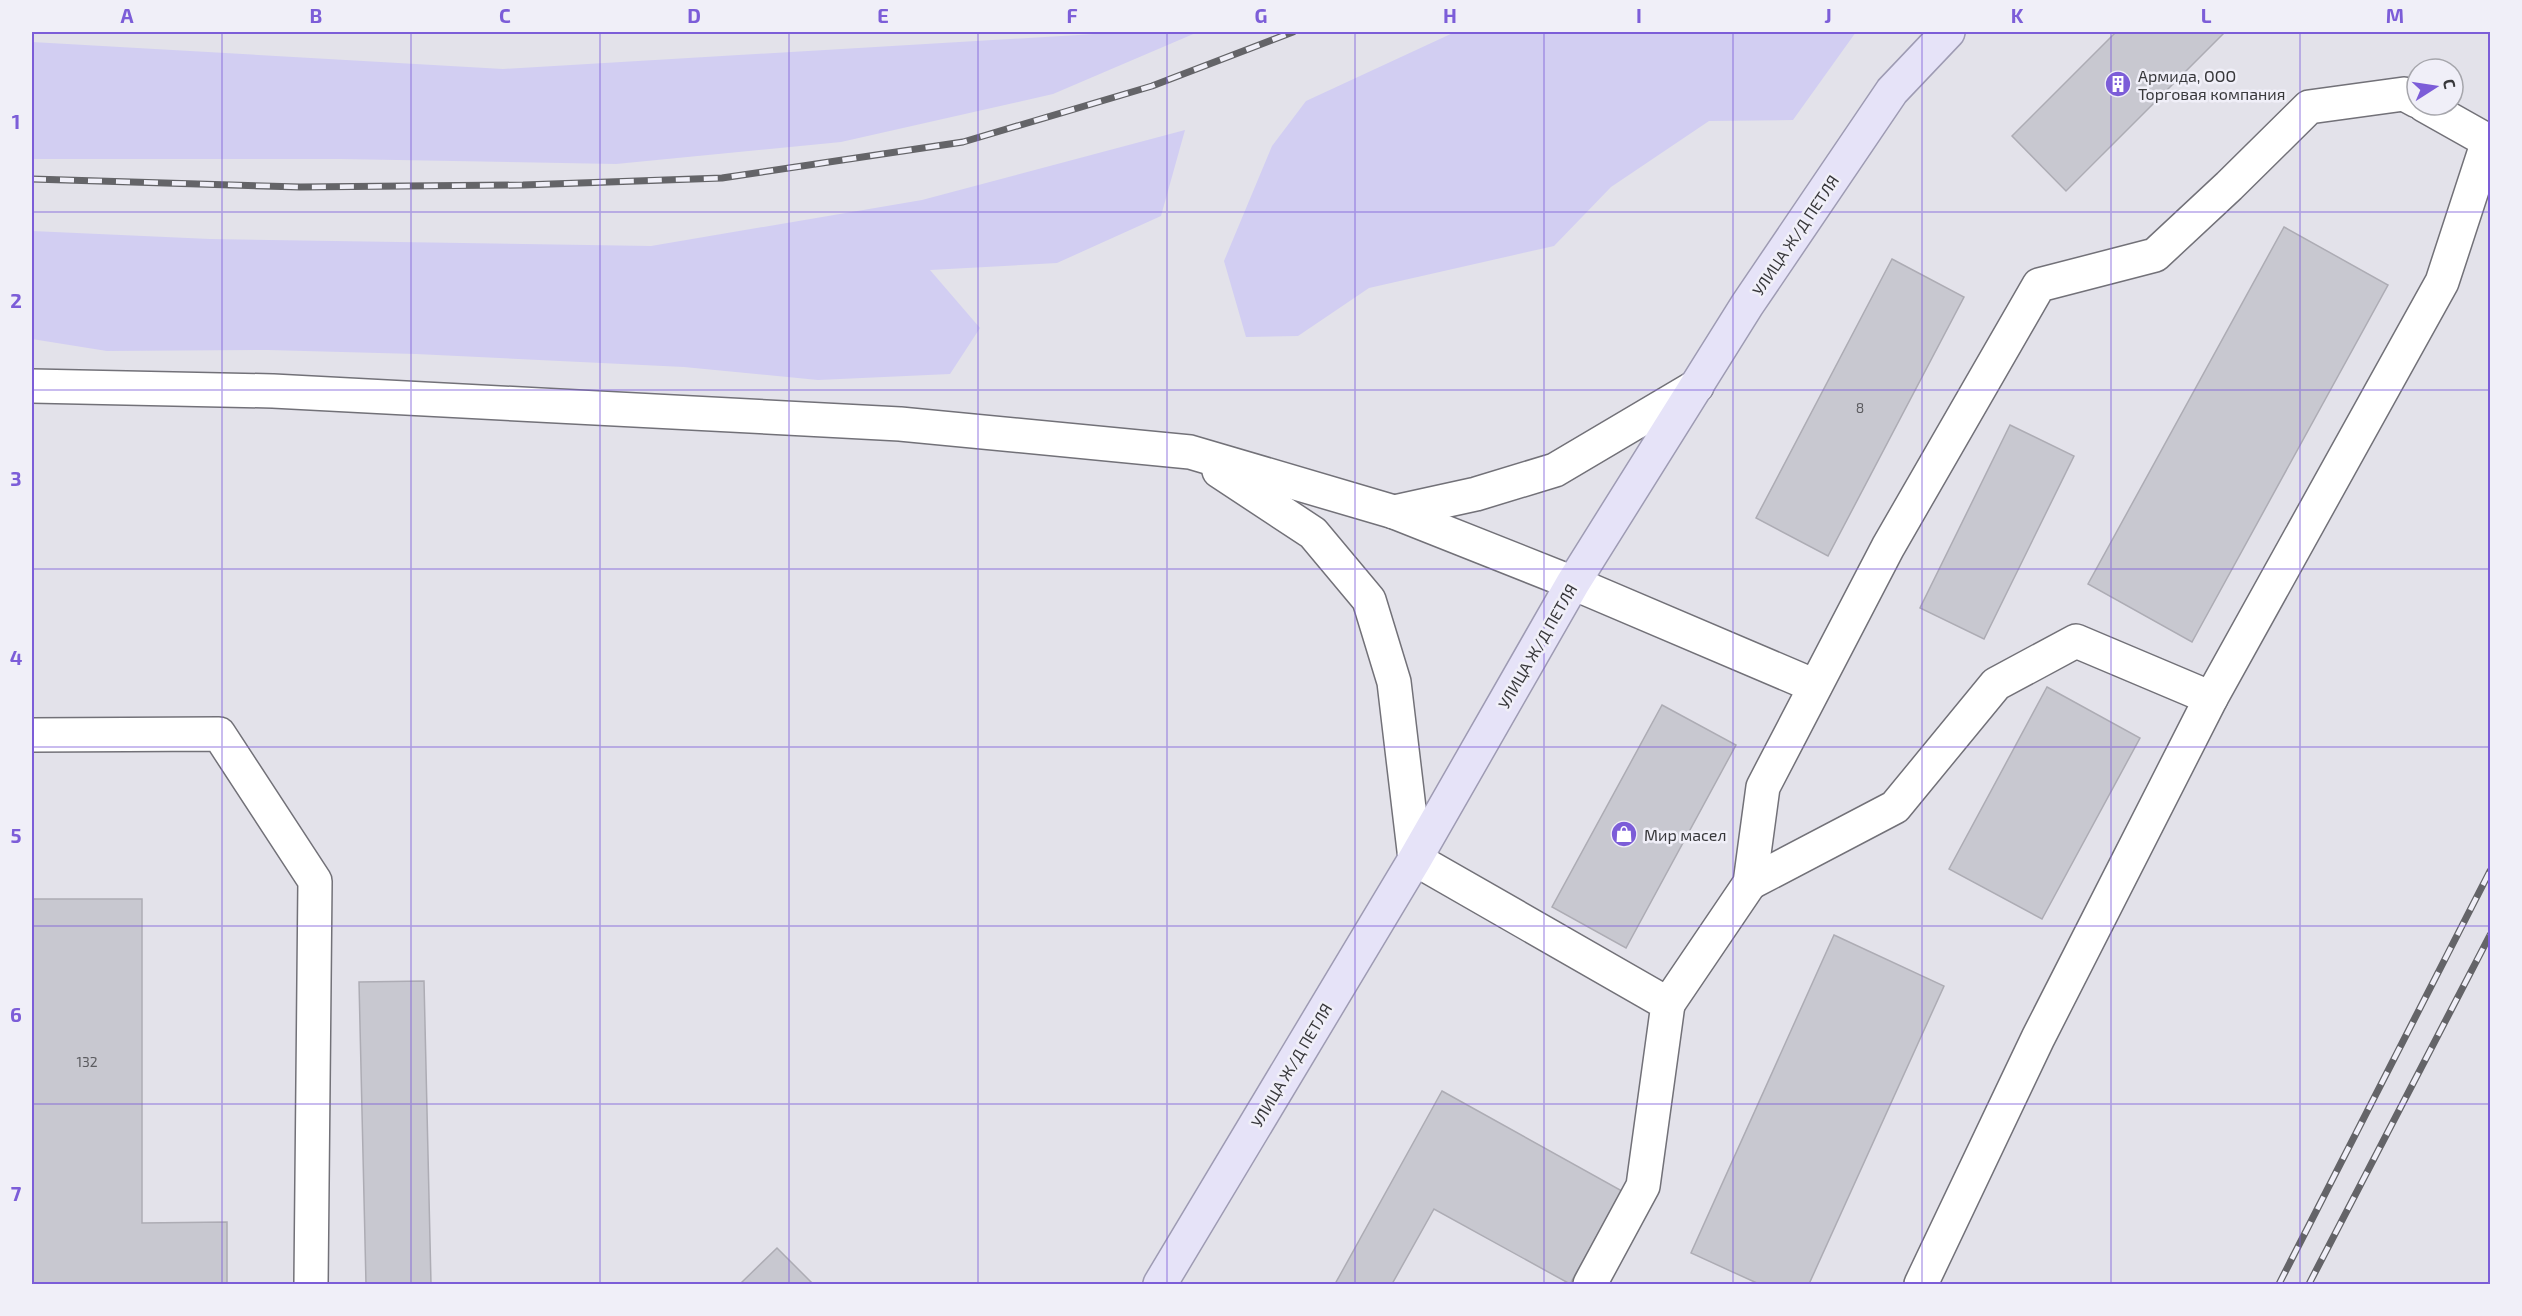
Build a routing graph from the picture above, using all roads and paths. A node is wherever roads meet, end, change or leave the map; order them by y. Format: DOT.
graph roads {
  1 [pos="1948,32"];
  2 [pos="2405,95"];
  3 [pos="2445,117"];
  4 [pos="32,386"];
  5 [pos="1697,386"];
  6 [pos="1190,452"];
  7 [pos="1394,512"];
  8 [pos="1573,583"];
  9 [pos="1815,686"];
  10 [pos="2211,699"];
  11 [pos="32,735"];
  12 [pos="1414,858"];
  13 [pos="1750,883"];
  14 [pos="1668,1004"];
  15 [pos="311,1284"];
  16 [pos="1160,1284"];
  17 [pos="1590,1284"];
  18 [pos="1921,1284"];
  1 -- 5 [label="main road, УЛИЦА Ж/Д ПЕТЛЯ"];
  2 -- 9 [label="lane"];
  3 -- 10 [label="lane"];
  4 -- 6 [label="lane"];
  5 -- 7 [label="lane"];
  5 -- 8 [label="main road, УЛИЦА Ж/Д ПЕТЛЯ"];
  6 -- 7 [label="lane"];
  6 -- 12 [label="lane"];
  7 -- 8 [label="lane"];
  8 -- 9 [label="lane"];
  8 -- 12 [label="main road, УЛИЦА Ж/Д ПЕТЛЯ"];
  9 -- 13 [label="lane"];
  10 -- 13 [label="lane"];
  10 -- 18 [label="lane"];
  11 -- 15 [label="lane"];
  12 -- 14 [label="lane"];
  12 -- 16 [label="main road, УЛИЦА Ж/Д ПЕТЛЯ"];
  13 -- 14 [label="lane"];
  14 -- 17 [label="lane"];
}
